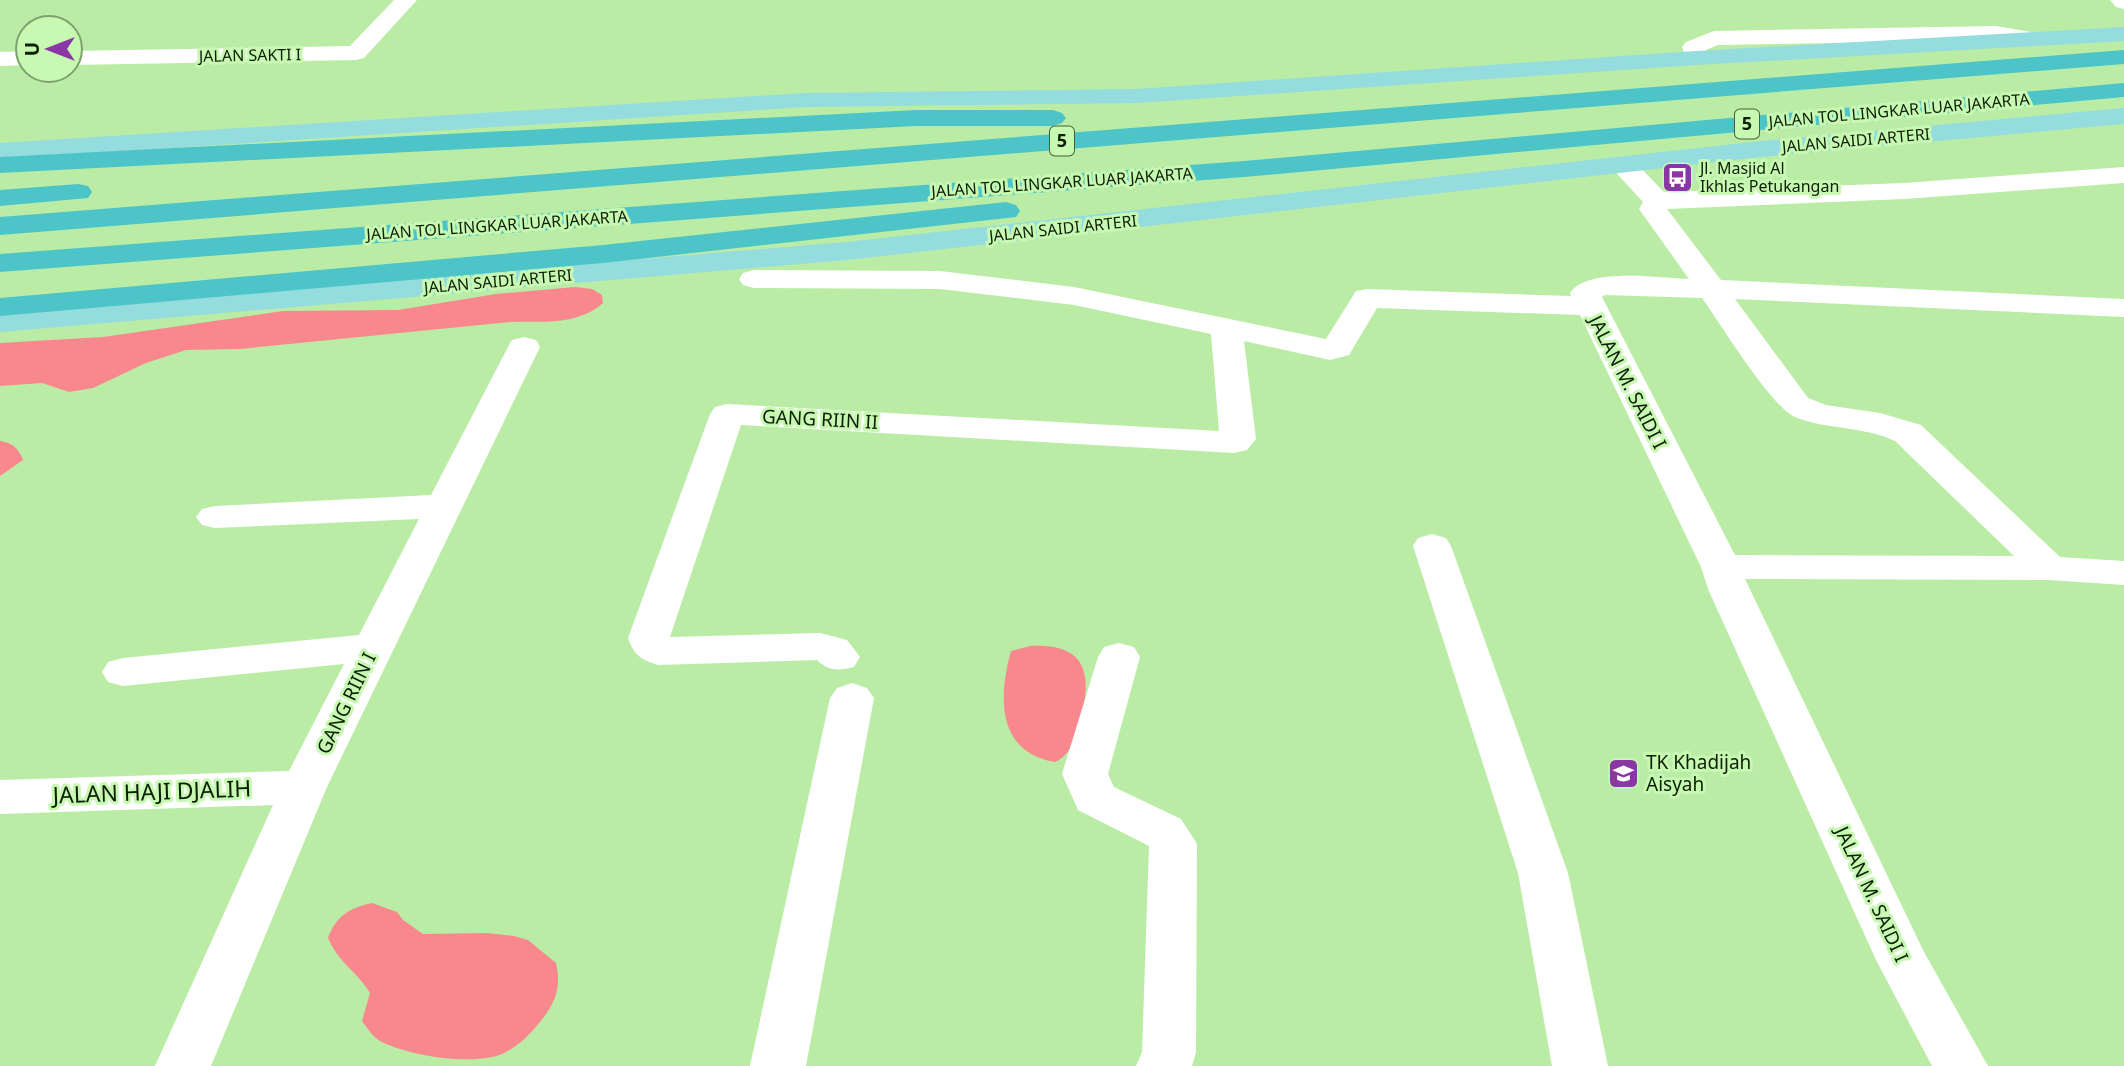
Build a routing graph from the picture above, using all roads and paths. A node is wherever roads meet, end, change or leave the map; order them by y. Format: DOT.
graph roads {
  1 [pos="406,0"];
  2 [pos="2124,34"];
  3 [pos="2124,48"];
  4 [pos="2124,57"];
  5 [pos="84,58"];
  6 [pos="2124,90"];
  7 [pos="2124,116"];
  8 [pos="1090,118"];
  9 [pos="0,151"];
  10 [pos="0,165"];
  11 [pos="1622,165"];
  12 [pos="1244,169"];
  13 [pos="366,172"];
  14 [pos="2124,174"];
  15 [pos="109,190"];
  16 [pos="0,198"];
  17 [pos="1658,201"];
  18 [pos="0,226"];
  19 [pos="0,263"];
  20 [pos="754,279"];
  21 [pos="1711,289"];
  22 [pos="1590,306"];
  23 [pos="0,307"];
  24 [pos="2124,308"];
  25 [pos="0,322"];
  26 [pos="1226,328"];
  27 [pos="524,347"];
  28 [pos="445,506"];
  29 [pos="215,517"];
  30 [pos="1432,546"];
  31 [pos="1721,567"];
  32 [pos="2049,568"];
  33 [pos="2124,573"];
  34 [pos="374,647"];
  35 [pos="1119,657"];
  36 [pos="123,672"];
  37 [pos="304,788"];
  38 [pos="0,797"];
  39 [pos="183,1066"];
  40 [pos="778,1066"];
  41 [pos="1164,1066"];
  42 [pos="1580,1066"];
  43 [pos="1960,1066"];
  1 -- 5 [label="street, JALAN SAKTI I"];
  2 -- 9 [label="main road"];
  3 -- 8 [label="highway"];
  4 -- 18 [label="highway, JALAN TOL LINGKAR LUAR JAKARTA / 5"];
  6 -- 12 [label="highway, JALAN TOL LINGKAR LUAR JAKARTA / 5"];
  7 -- 11 [label="main road, JALAN SAIDI ARTERI"];
  8 -- 10 [label="highway"];
  8 -- 13 [label="highway"];
  11 -- 17 [label="street"];
  11 -- 25 [label="main road, JALAN SAIDI ARTERI"];
  12 -- 19 [label="highway, JALAN TOL LINGKAR LUAR JAKARTA / 5"];
  12 -- 23 [label="highway"];
  14 -- 17 [label="street"];
  15 -- 16 [label="highway"];
  17 -- 21 [label="street"];
  20 -- 26 [label="street"];
  21 -- 22 [label="street, JALAN M. SAIDI I"];
  21 -- 24 [label="street"];
  21 -- 32 [label="street"];
  22 -- 26 [label="street"];
  22 -- 31 [label="street, JALAN M. SAIDI I"];
  26 -- 40 [label="street, GANG RIIN II"];
  27 -- 28 [label="street, GANG RIIN I"];
  28 -- 29 [label="street"];
  28 -- 34 [label="street, GANG RIIN I"];
  30 -- 42 [label="street"];
  31 -- 32 [label="street"];
  31 -- 43 [label="street, JALAN M. SAIDI I"];
  32 -- 33 [label="street"];
  34 -- 36 [label="street"];
  34 -- 37 [label="street, GANG RIIN I"];
  35 -- 41 [label="street"];
  37 -- 38 [label="street, JALAN HAJI DJALIH"];
  37 -- 39 [label="street, GANG RIIN I"];
}
